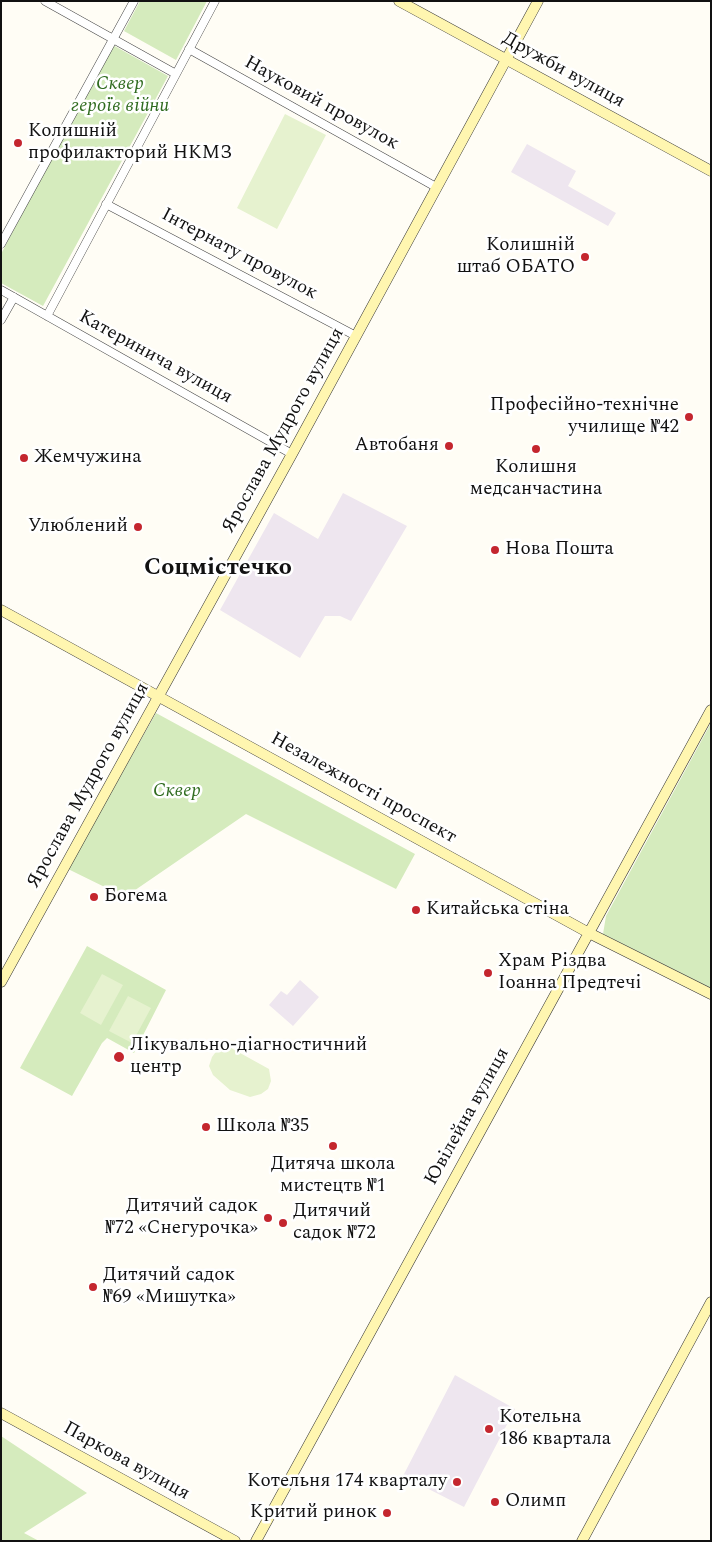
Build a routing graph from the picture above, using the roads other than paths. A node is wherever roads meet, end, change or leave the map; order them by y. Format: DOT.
graph roads {
  1 [pos="45,1"];
  2 [pos="134,1"];
  3 [pos="215,1"];
  4 [pos="400,1"];
  5 [pos="538,1"];
  6 [pos="113,39"];
  7 [pos="189,50"];
  8 [pos="505,60"];
  9 [pos="176,74"];
  10 [pos="711,171"];
  11 [pos="436,187"];
  12 [pos="106,204"];
  13 [pos="1,244"];
  14 [pos="1,290"];
  15 [pos="14,297"];
  16 [pos="47,316"];
  17 [pos="1,320"];
  18 [pos="356,336"];
  19 [pos="292,454"];
  20 [pos="1,610"];
  21 [pos="158,697"];
  22 [pos="711,710"];
  23 [pos="589,933"];
  24 [pos="1,982"];
  25 [pos="711,994"];
  26 [pos="711,1302"];
  27 [pos="1,1413"];
  28 [pos="234,1541"];
  29 [pos="256,1541"];
  30 [pos="582,1541"];
  1 -- 6 [label="street"];
  2 -- 6 [label="street"];
  3 -- 7 [label="street"];
  4 -- 8 [label="street, Дружби вулиця"];
  5 -- 8 [label="street, Ярослава Мудрого вулиця"];
  6 -- 9 [label="street"];
  6 -- 13 [label="street"];
  7 -- 9 [label="street"];
  7 -- 11 [label="street, Науковий провулок"];
  8 -- 10 [label="street, Дружби вулиця"];
  8 -- 11 [label="street, Ярослава Мудрого вулиця"];
  9 -- 12 [label="street"];
  11 -- 18 [label="street, Ярослава Мудрого вулиця"];
  12 -- 16 [label="street"];
  12 -- 18 [label="street, Інтернату провулок"];
  14 -- 15 [label="street, Катеринича вулиця"];
  15 -- 16 [label="street, Катеринича вулиця"];
  15 -- 17 [label="street"];
  16 -- 19 [label="street, Катеринича вулиця"];
  18 -- 19 [label="street, Ярослава Мудрого вулиця"];
  19 -- 21 [label="street, Ярослава Мудрого вулиця"];
  20 -- 21 [label="street, Незалежності проспект"];
  21 -- 23 [label="street, Незалежності проспект"];
  21 -- 24 [label="street, Ярослава Мудрого вулиця"];
  22 -- 23 [label="street, Ювілейна вулиця"];
  23 -- 25 [label="street, Незалежності проспект"];
  23 -- 29 [label="street, Ювілейна вулиця"];
  26 -- 30 [label="street"];
  27 -- 28 [label="street, Паркова вулиця"];
}
